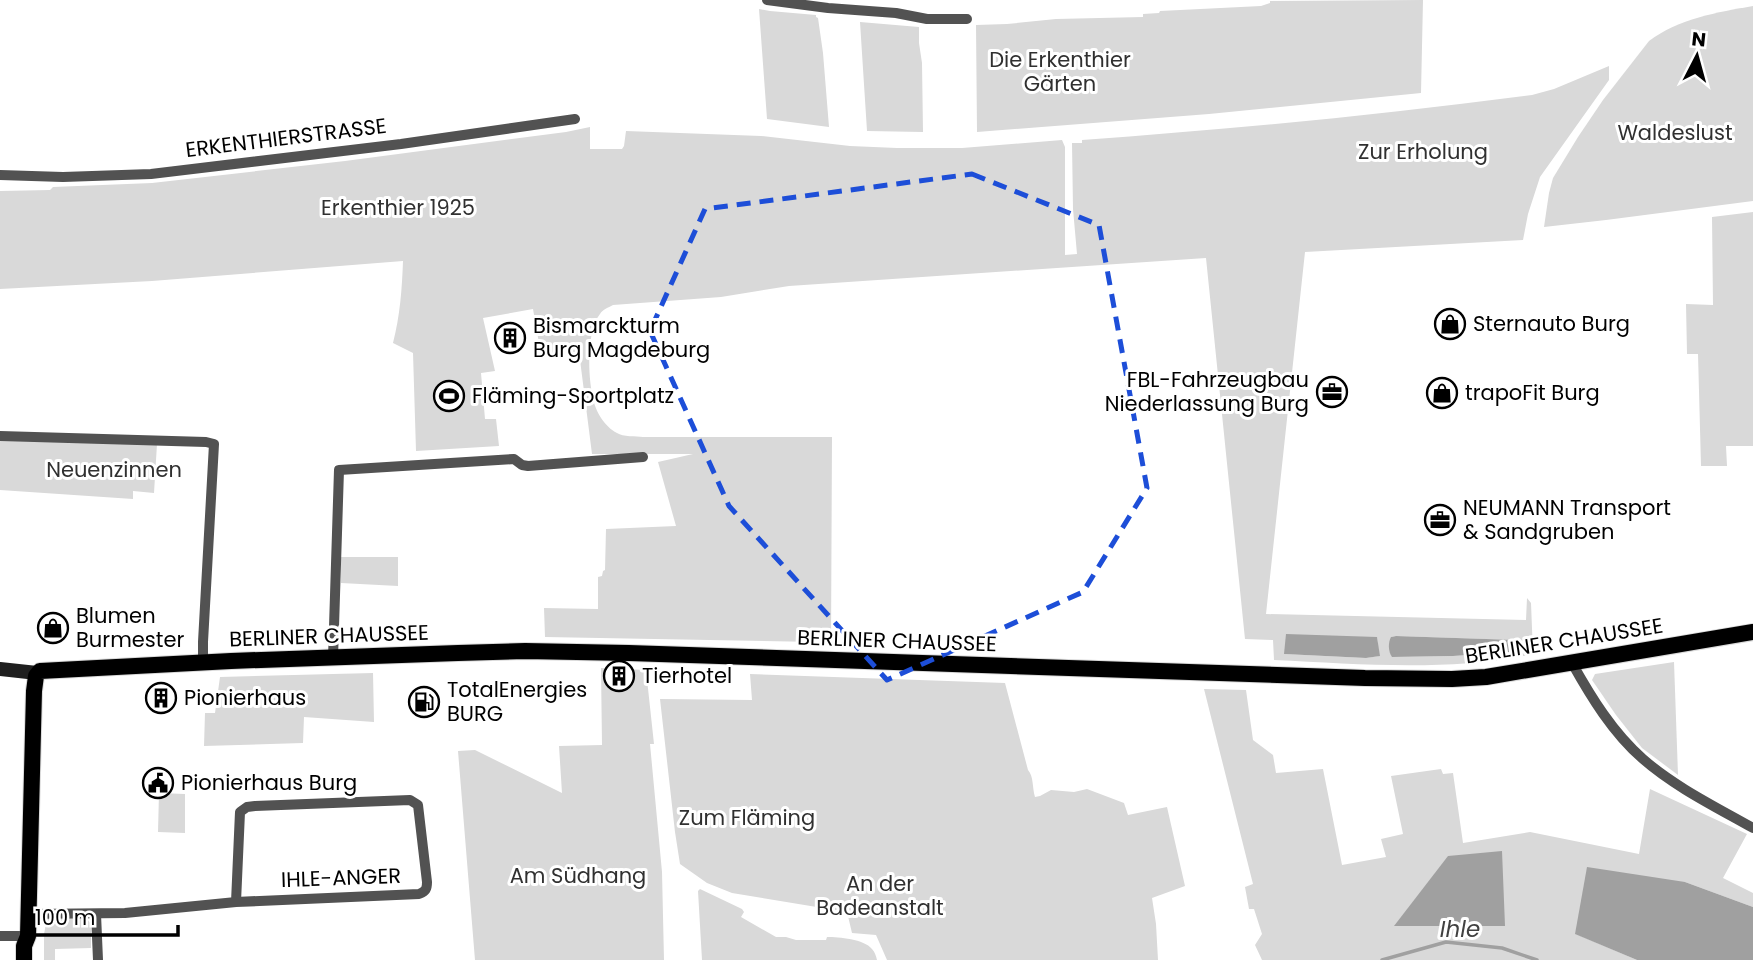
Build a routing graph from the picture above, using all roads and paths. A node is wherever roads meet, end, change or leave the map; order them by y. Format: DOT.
graph roads {
  1 [pos="766,0"];
  2 [pos="967,19"];
  3 [pos="575,119"];
  4 [pos="0,175"];
  5 [pos="0,436"];
  6 [pos="643,457"];
  7 [pos="1753,632"];
  8 [pos="333,658"];
  9 [pos="203,662"];
  10 [pos="1572,663"];
  11 [pos="0,669"];
  12 [pos="37,673"];
  13 [pos="1753,828"];
  14 [pos="236,902"];
  15 [pos="29,914"];
  16 [pos="96,914"];
  17 [pos="0,936"];
  18 [pos="28,936"];
  19 [pos="24,960"];
  20 [pos="33,960"];
  21 [pos="98,960"];
  1 -- 2 [label="street"];
  3 -- 4 [label="street, ERKENTHIERSTRASSE"];
  5 -- 9 [label="street"];
  6 -- 8 [label="street"];
  7 -- 10 [label="main road, BERLINER CHAUSSEE"];
  8 -- 9 [label="main road, BERLINER CHAUSSEE"];
  8 -- 10 [label="main road, BERLINER CHAUSSEE"];
  9 -- 12 [label="main road, BERLINER CHAUSSEE"];
  10 -- 13 [label="street"];
  11 -- 12 [label="street"];
  12 -- 15 [label="main road"];
  14 -- 14 [label="street, IHLE-ANGER"];
  14 -- 16 [label="street, IHLE-ANGER"];
  15 -- 16 [label="street, IHLE-ANGER"];
  15 -- 18 [label="main road"];
  16 -- 21 [label="street"];
  17 -- 18 [label="street"];
  18 -- 19 [label="main road"];
  18 -- 20 [label="main road"];
}
